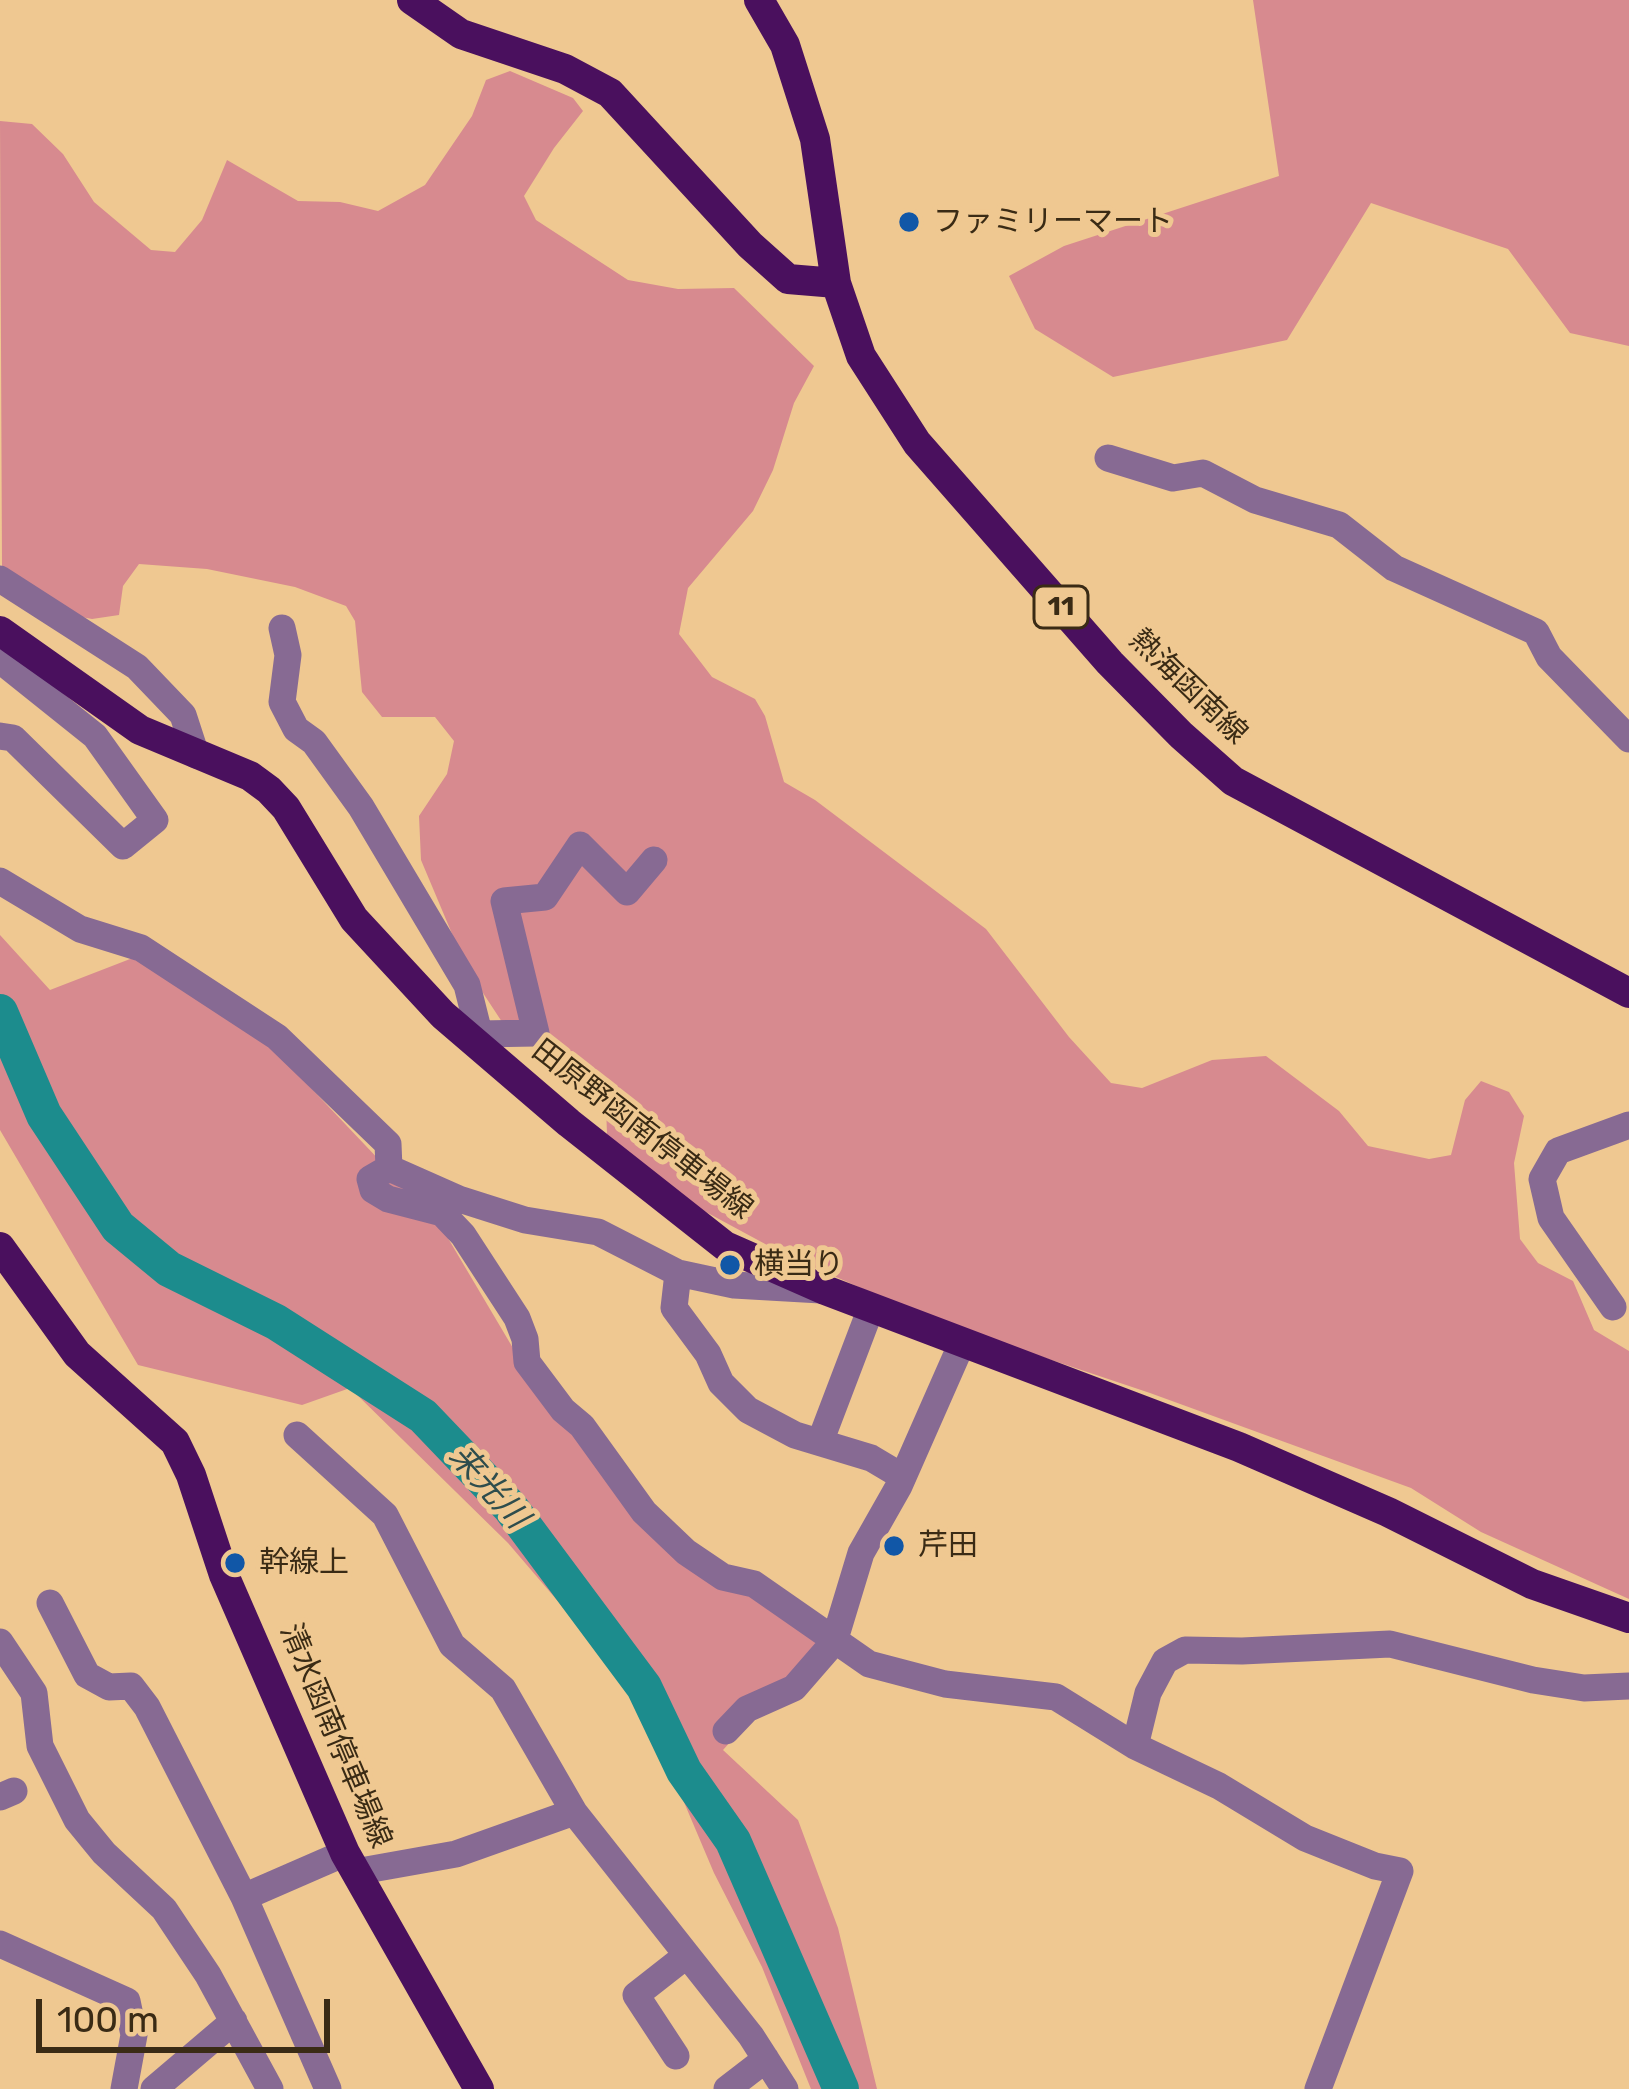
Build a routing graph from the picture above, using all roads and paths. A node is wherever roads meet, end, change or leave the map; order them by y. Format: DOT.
graph roads {
  1 [pos="412,0"];
  2 [pos="759,0"];
  3 [pos="836,283"];
  4 [pos="1108,458"];
  5 [pos="0,578"];
  6 [pos="283,628"];
  7 [pos="8,637"];
  8 [pos="0,736"];
  9 [pos="1629,739"];
  10 [pos="196,754"];
  11 [pos="654,860"];
  12 [pos="0,881"];
  13 [pos="1629,993"];
  14 [pos="481,1041"];
  15 [pos="1629,1125"];
  16 [pos="389,1168"];
  17 [pos="0,1246"];
  18 [pos="677,1273"];
  19 [pos="825,1290"];
  20 [pos="1612,1307"];
  21 [pos="871,1308"];
  22 [pos="962,1343"];
  23 [pos="297,1435"];
  24 [pos="820,1442"];
  25 [pos="903,1477"];
  26 [pos="50,1603"];
  27 [pos="1629,1618"];
  28 [pos="0,1642"];
  29 [pos="834,1642"];
  30 [pos="1629,1687"];
  31 [pos="726,1731"];
  32 [pos="1136,1746"];
  33 [pos="574,1812"];
  34 [pos="350,1863"];
  35 [pos="244,1897"];
  36 [pos="0,1943"];
  37 [pos="687,1954"];
  38 [pos="234,2021"];
  39 [pos="676,2056"];
  40 [pos="766,2059"];
  41 [pos="124,2089"];
  42 [pos="154,2089"];
  43 [pos="270,2089"];
  44 [pos="328,2089"];
  45 [pos="478,2089"];
  46 [pos="727,2089"];
  47 [pos="785,2089"];
  48 [pos="1318,2089"];
  1 -- 3 [label="main road"];
  2 -- 3 [label="main road, 熱海函南線 / 11"];
  3 -- 13 [label="main road, 熱海函南線 / 11"];
  4 -- 9 [label="street"];
  5 -- 10 [label="street"];
  6 -- 14 [label="street"];
  7 -- 8 [label="street"];
  7 -- 10 [label="main road, 田原野函南停車場線"];
  10 -- 14 [label="main road, 田原野函南停車場線"];
  11 -- 14 [label="street"];
  12 -- 16 [label="street"];
  14 -- 19 [label="main road, 田原野函南停車場線"];
  15 -- 20 [label="street"];
  16 -- 18 [label="street"];
  16 -- 29 [label="street"];
  17 -- 34 [label="main road, 清水函南停車場線"];
  18 -- 19 [label="street"];
  18 -- 24 [label="street"];
  19 -- 21 [label="main road, 田原野函南停車場線"];
  21 -- 22 [label="main road, 田原野函南停車場線"];
  21 -- 24 [label="street"];
  22 -- 25 [label="street"];
  22 -- 27 [label="main road, 田原野函南停車場線"];
  23 -- 33 [label="street"];
  24 -- 25 [label="street"];
  25 -- 29 [label="street"];
  26 -- 35 [label="street"];
  28 -- 38 [label="street"];
  29 -- 31 [label="street"];
  29 -- 32 [label="street"];
  30 -- 32 [label="street"];
  32 -- 48 [label="street"];
  33 -- 34 [label="street"];
  33 -- 37 [label="street"];
  34 -- 35 [label="street"];
  34 -- 45 [label="main road, 清水函南停車場線"];
  35 -- 44 [label="street"];
  36 -- 41 [label="street"];
  37 -- 39 [label="street"];
  37 -- 40 [label="street"];
  38 -- 42 [label="street"];
  38 -- 43 [label="street"];
  40 -- 46 [label="street"];
  40 -- 47 [label="street"];
}
